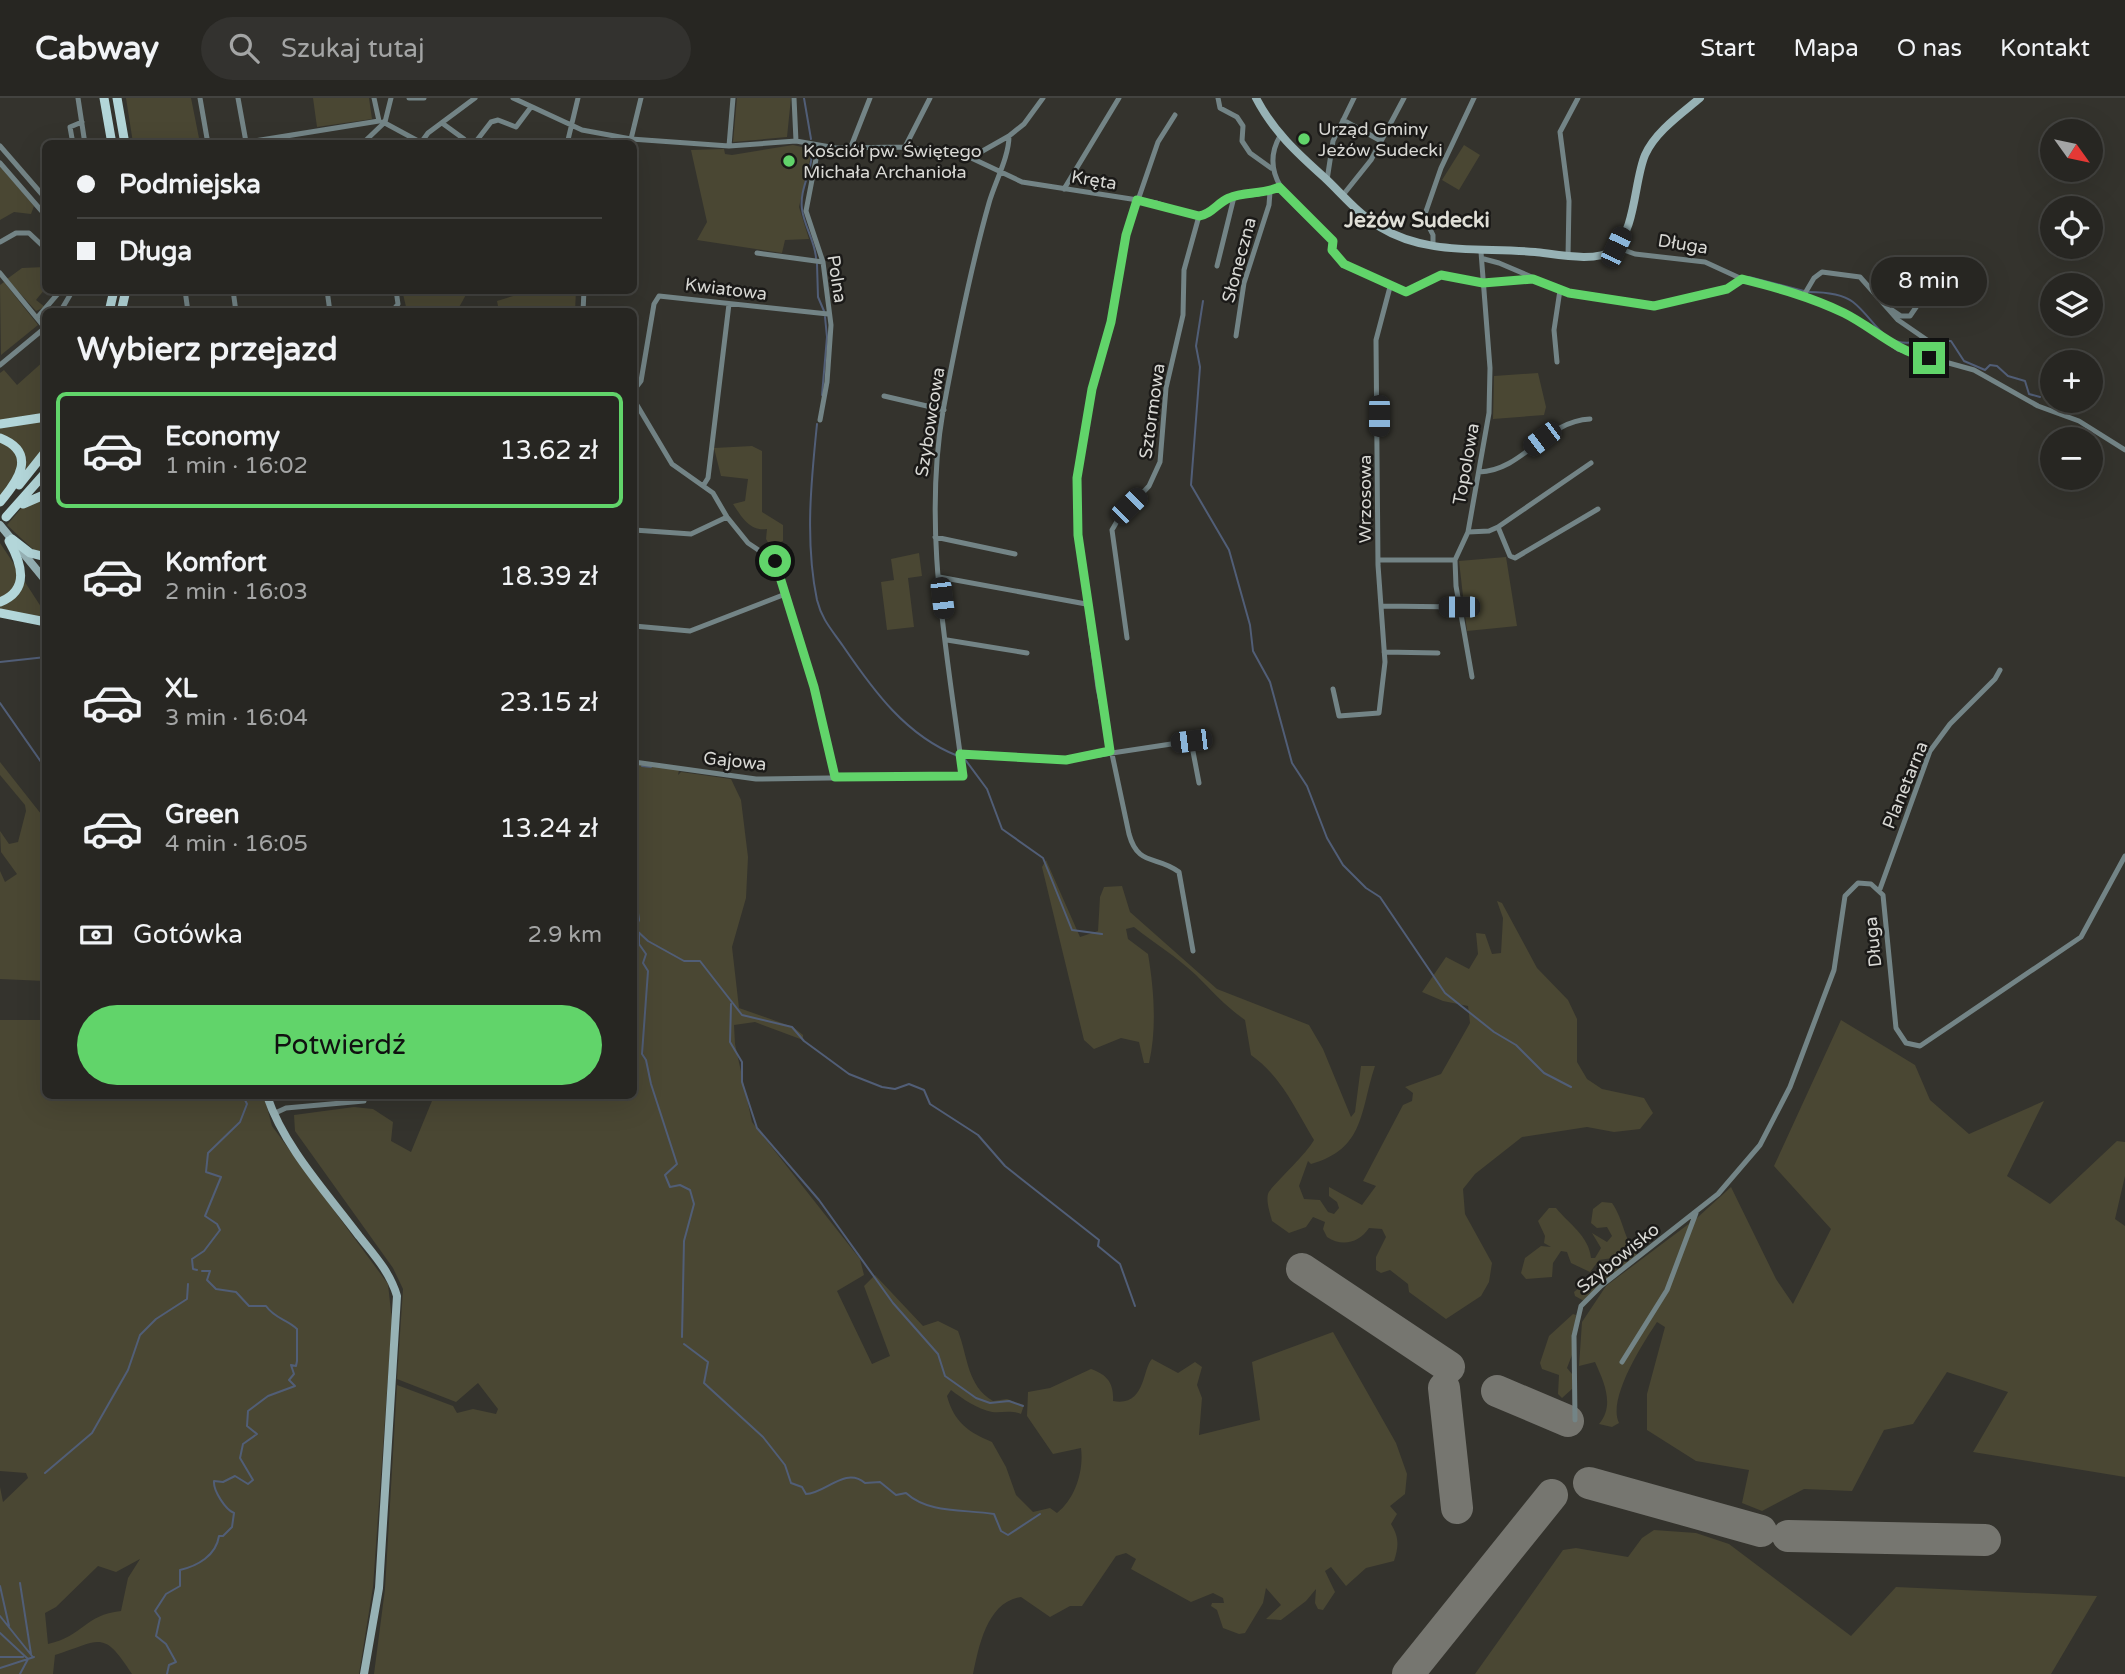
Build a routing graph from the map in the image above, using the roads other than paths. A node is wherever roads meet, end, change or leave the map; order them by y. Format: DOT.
graph roads {
  1 [pos="78,98"];
  2 [pos="104,98"];
  3 [pos="117,98"];
  4 [pos="200,98"];
  5 [pos="238,98"];
  6 [pos="374,98"];
  7 [pos="391,98"];
  8 [pos="409,98"];
  9 [pos="424,98"];
  10 [pos="475,98"];
  11 [pos="513,98"];
  12 [pos="578,98"];
  13 [pos="640,98"];
  14 [pos="733,98"];
  15 [pos="794,98"];
  16 [pos="870,98"];
  17 [pos="930,98"];
  18 [pos="1043,98"];
  19 [pos="1119,98"];
  20 [pos="1218,98"];
  21 [pos="1256,98"];
  22 [pos="1354,98"];
  23 [pos="1404,98"];
  24 [pos="1474,98"];
  25 [pos="1578,98"];
  26 [pos="1693,100"];
  27 [pos="531,107"];
  28 [pos="1175,115"];
  29 [pos="1343,120"];
  30 [pos="82,122"];
  31 [pos="382,122"];
  32 [pos="442,123"];
  33 [pos="571,125"];
  34 [pos="605,136"];
  35 [pos="1009,136"];
  36 [pos="1280,136"];
  37 [pos="631,139"];
  38 [pos="72,140"];
  39 [pos="84,140"];
  40 [pos="111,140"];
  41 [pos="124,140"];
  42 [pos="207,140"];
  43 [pos="246,140"];
  44 [pos="260,140"];
  45 [pos="366,140"];
  46 [pos="415,140"];
  47 [pos="423,140"];
  48 [pos="461,140"];
  49 [pos="475,140"];
  50 [pos="568,140"];
  51 [pos="604,140"];
  52 [pos="796,141"];
  53 [pos="1381,141"];
  54 [pos="815,145"];
  55 [pos="0,146"];
  56 [pos="729,146"];
  57 [pos="905,147"];
  58 [pos="850,149"];
  59 [pos="965,156"];
  60 [pos="0,163"];
  61 [pos="1271,168"];
  62 [pos="999,172"];
  63 [pos="1327,180"];
  64 [pos="1279,187"];
  65 [pos="1064,189"];
  66 [pos="1270,192"];
  67 [pos="42,194"];
  68 [pos="1343,195"];
  69 [pos="1234,197"];
  70 [pos="1137,200"];
  71 [pos="42,211"];
  72 [pos="1199,216"];
  73 [pos="0,242"];
  74 [pos="42,245"];
  75 [pos="1433,245"];
  76 [pos="1616,247"];
  77 [pos="757,253"];
  78 [pos="1482,256"];
  79 [pos="1567,257"];
  80 [pos="823,262"];
  81 [pos="1217,266"];
  82 [pos="0,274"];
  83 [pos="1930,276"];
  84 [pos="1533,279"];
  85 [pos="1742,279"];
  86 [pos="1483,283"];
  87 [pos="1390,287"];
  88 [pos="1560,290"];
  89 [pos="58,294"];
  90 [pos="1805,294"];
  91 [pos="729,304"];
  92 [pos="46,308"];
  93 [pos="1890,308"];
  94 [pos="42,312"];
  95 [pos="828,314"];
  96 [pos="37,318"];
  97 [pos="42,324"];
  98 [pos="42,329"];
  99 [pos="1236,336"];
  100 [pos="1929,358"];
  101 [pos="1557,362"];
  102 [pos="1,363"];
  103 [pos="637,386"];
  104 [pos="884,396"];
  105 [pos="637,405"];
  106 [pos="944,410"];
  107 [pos="42,418"];
  108 [pos="1590,419"];
  109 [pos="820,420"];
  110 [pos="0,424"];
  111 [pos="0,438"];
  112 [pos="2125,450"];
  113 [pos="42,456"];
  114 [pos="1591,463"];
  115 [pos="1479,472"];
  116 [pos="42,476"];
  117 [pos="703,486"];
  118 [pos="42,495"];
  119 [pos="0,503"];
  120 [pos="1598,509"];
  121 [pos="727,517"];
  122 [pos="2,522"];
  123 [pos="1498,527"];
  124 [pos="637,530"];
  125 [pos="0,531"];
  126 [pos="1468,532"];
  127 [pos="935,537"];
  128 [pos="10,540"];
  129 [pos="1015,554"];
  130 [pos="42,556"];
  131 [pos="1378,559"];
  132 [pos="1455,560"];
  133 [pos="939,577"];
  134 [pos="42,578"];
  135 [pos="783,595"];
  136 [pos="0,602"];
  137 [pos="1086,604"];
  138 [pos="1383,606"];
  139 [pos="1459,607"];
  140 [pos="0,613"];
  141 [pos="42,621"];
  142 [pos="637,626"];
  143 [pos="1127,638"];
  144 [pos="947,640"];
  145 [pos="1384,652"];
  146 [pos="1027,653"];
  147 [pos="1438,653"];
  148 [pos="2000,670"];
  149 [pos="1472,677"];
  150 [pos="1333,689"];
  151 [pos="1110,751"];
  152 [pos="960,754"];
  153 [pos="637,762"];
  154 [pos="835,777"];
  155 [pos="1199,783"];
  156 [pos="2125,856"];
  157 [pos="1880,889"];
  158 [pos="1193,951"];
  159 [pos="268,1099"];
  160 [pos="364,1101"];
  161 [pos="273,1114"];
  162 [pos="1730,1182"];
  163 [pos="1696,1213"];
  164 [pos="1622,1362"];
  165 [pos="1575,1420"];
  166 [pos="364,1674"];
  1 -- 30 [label="street"];
  2 -- 40 [label="main road"];
  3 -- 41 [label="main road"];
  4 -- 42 [label="street"];
  5 -- 43 [label="street"];
  6 -- 31 [label="street"];
  7 -- 31 [label="street"];
  8 -- 9 [label="street"];
  10 -- 32 [label="street"];
  11 -- 27 [label="street"];
  12 -- 33 [label="street"];
  13 -- 37 [label="street"];
  14 -- 56 [label="street"];
  15 -- 52 [label="street"];
  16 -- 58 [label="street"];
  17 -- 57 [label="street"];
  18 -- 35 [label="street"];
  19 -- 65 [label="street"];
  20 -- 61 [label="street"];
  21 -- 36 [label="main road, Długa"];
  22 -- 29 [label="street"];
  23 -- 53 [label="street"];
  24 -- 75 [label="street"];
  25 -- 79 [label="street"];
  26 -- 76 [label="main road"];
  27 -- 33 [label="street"];
  27 -- 49 [label="street"];
  28 -- 70 [label="street"];
  29 -- 53 [label="street"];
  29 -- 63 [label="street"];
  30 -- 38 [label="street"];
  30 -- 39 [label="street"];
  31 -- 44 [label="street"];
  31 -- 45 [label="street"];
  31 -- 46 [label="street"];
  32 -- 47 [label="street"];
  32 -- 48 [label="street"];
  33 -- 34 [label="street"];
  33 -- 50 [label="street"];
  34 -- 37 [label="street"];
  34 -- 51 [label="street"];
  35 -- 59 [label="street"];
  35 -- 62 [label="street"];
  36 -- 61 [label="street"];
  36 -- 63 [label="main road, Długa"];
  37 -- 56 [label="street"];
  52 -- 54 [label="street"];
  52 -- 56 [label="street"];
  53 -- 68 [label="street"];
  54 -- 58 [label="street"];
  54 -- 80 [label="street, Polna"];
  55 -- 67 [label="street"];
  57 -- 58 [label="street"];
  57 -- 59 [label="street"];
  59 -- 62 [label="street, Kręta"];
  60 -- 71 [label="street"];
  61 -- 64 [label="street"];
  62 -- 65 [label="street, Kręta"];
  62 -- 106 [label="street, Szybowcowa"];
  63 -- 68 [label="main road, Długa"];
  64 -- 66 [label="street"];
  64 -- 87 [label="street"];
  65 -- 70 [label="street, Kręta"];
  66 -- 69 [label="street"];
  66 -- 99 [label="street, Słoneczna"];
  68 -- 75 [label="main road, Długa"];
  69 -- 72 [label="street"];
  69 -- 81 [label="street"];
  70 -- 72 [label="street, Kręta"];
  70 -- 137 [label="street"];
  72 -- 143 [label="street, Sztormowa"];
  73 -- 74 [label="street"];
  75 -- 78 [label="main road, Długa"];
  76 -- 79 [label="main road, Długa"];
  76 -- 85 [label="street, Długa"];
  77 -- 80 [label="street"];
  78 -- 79 [label="main road, Długa"];
  78 -- 84 [label="street"];
  78 -- 86 [label="street, Topolowa"];
  80 -- 95 [label="street, Polna"];
  82 -- 96 [label="street"];
  83 -- 93 [label="street"];
  84 -- 86 [label="street"];
  84 -- 88 [label="street"];
  85 -- 88 [label="street"];
  85 -- 90 [label="street, Długa"];
  86 -- 87 [label="street"];
  86 -- 115 [label="street, Topolowa"];
  87 -- 131 [label="street, Wrzosowa"];
  88 -- 101 [label="street"];
  89 -- 92 [label="street"];
  90 -- 93 [label="street"];
  90 -- 100 [label="street, Długa"];
  91 -- 95 [label="street, Kwiatowa"];
  91 -- 103 [label="street, Kwiatowa"];
  91 -- 117 [label="street"];
  93 -- 100 [label="street"];
  94 -- 96 [label="street"];
  95 -- 109 [label="street, Polna"];
  96 -- 97 [label="street"];
  98 -- 102 [label="street"];
  100 -- 112 [label="street, Długa"];
  104 -- 106 [label="street"];
  105 -- 117 [label="street"];
  106 -- 127 [label="street, Szybowcowa"];
  107 -- 110 [label="main road"];
  108 -- 115 [label="street"];
  111 -- 119 [label="main road"];
  113 -- 119 [label="main road"];
  114 -- 123 [label="street"];
  115 -- 126 [label="street, Topolowa"];
  116 -- 122 [label="main road"];
  117 -- 121 [label="street"];
  118 -- 122 [label="main road"];
  120 -- 123 [label="street"];
  121 -- 124 [label="street"];
  121 -- 135 [label="street"];
  122 -- 128 [label="main road"];
  123 -- 126 [label="street"];
  125 -- 128 [label="main road"];
  126 -- 132 [label="street, Topolowa"];
  127 -- 129 [label="street"];
  127 -- 133 [label="street, Szybowcowa"];
  128 -- 130 [label="main road"];
  128 -- 134 [label="main road"];
  128 -- 136 [label="main road"];
  131 -- 132 [label="street"];
  131 -- 138 [label="street, Wrzosowa"];
  132 -- 139 [label="street, Topolowa"];
  133 -- 137 [label="street"];
  133 -- 144 [label="street, Szybowcowa"];
  135 -- 142 [label="street"];
  135 -- 154 [label="street"];
  137 -- 151 [label="street"];
  138 -- 139 [label="street"];
  138 -- 145 [label="street, Wrzosowa"];
  139 -- 149 [label="street, Topolowa"];
  140 -- 141 [label="main road"];
  144 -- 146 [label="street"];
  144 -- 152 [label="street, Szybowcowa"];
  145 -- 147 [label="street"];
  145 -- 150 [label="street, Wrzosowa"];
  148 -- 157 [label="street, Planetarna"];
  151 -- 152 [label="street"];
  151 -- 155 [label="street"];
  151 -- 158 [label="street"];
  152 -- 154 [label="street"];
  153 -- 154 [label="street, Gajowa"];
  156 -- 157 [label="street, Długa"];
  157 -- 162 [label="street, Długa"];
  159 -- 161 [label="main road"];
  160 -- 161 [label="street"];
  161 -- 166 [label="main road"];
  162 -- 163 [label="street, Szybowisko"];
  163 -- 164 [label="street, Szybowisko"];
  163 -- 165 [label="street, Szybowisko"];
}
